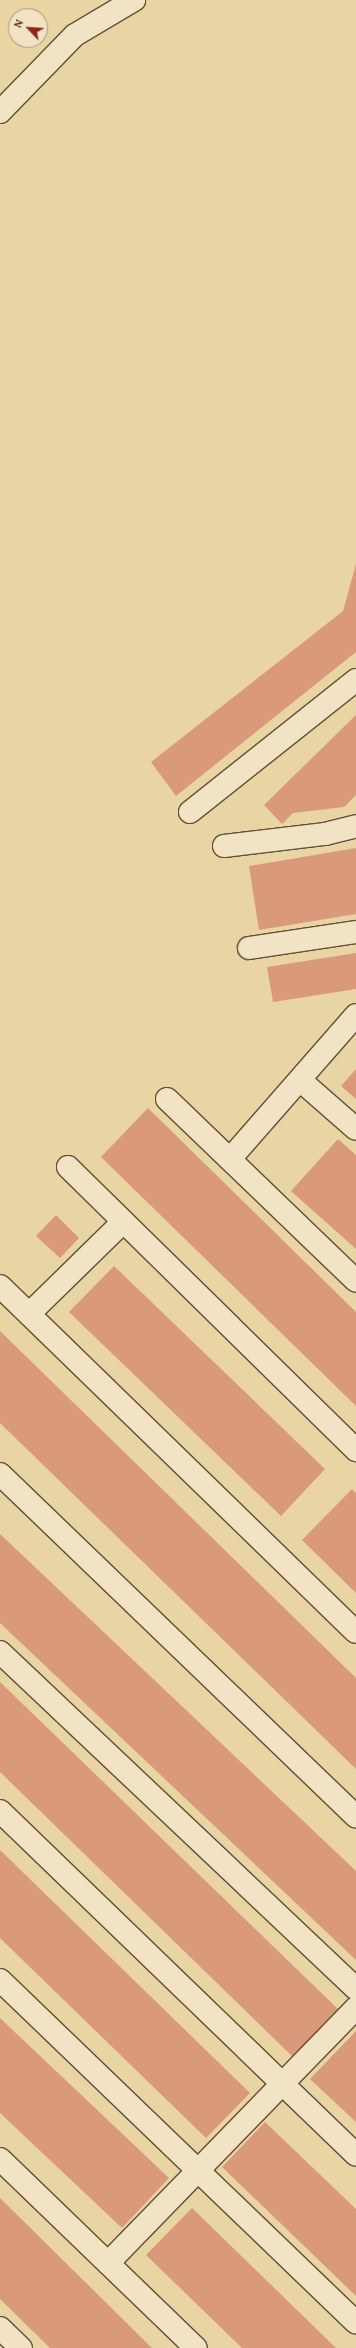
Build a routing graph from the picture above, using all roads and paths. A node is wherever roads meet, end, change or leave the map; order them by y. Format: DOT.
graph roads {
  1 [pos="134,0"];
  2 [pos="0,112"];
  3 [pos="356,680"];
  4 [pos="190,812"];
  5 [pos="356,826"];
  6 [pos="224,846"];
  7 [pos="356,932"];
  8 [pos="249,948"];
  9 [pos="356,1015"];
  10 [pos="300,1080"];
  11 [pos="167,1099"];
  12 [pos="356,1129"];
  13 [pos="230,1159"];
  14 [pos="68,1167"];
  15 [pos="122,1222"];
  16 [pos="356,1280"];
  17 [pos="0,1286"];
  18 [pos="29,1314"];
  19 [pos="356,1450"];
  20 [pos="0,1474"];
  21 [pos="356,1632"];
  22 [pos="0,1652"];
  23 [pos="0,1811"];
  24 [pos="356,1816"];
  25 [pos="0,1980"];
  26 [pos="356,1989"];
  27 [pos="356,2008"];
  28 [pos="282,2083"];
  29 [pos="356,2155"];
  30 [pos="0,2159"];
  31 [pos="198,2172"];
  32 [pos="108,2263"];
  33 [pos="356,2323"];
  34 [pos="0,2328"];
  35 [pos="21,2348"];
  36 [pos="196,2348"];
  1 -- 2 [label="lane"];
  3 -- 4 [label="lane"];
  5 -- 6 [label="lane"];
  7 -- 8 [label="lane"];
  9 -- 10 [label="lane"];
  10 -- 12 [label="lane"];
  10 -- 13 [label="lane"];
  11 -- 13 [label="lane"];
  13 -- 16 [label="lane"];
  14 -- 15 [label="lane"];
  15 -- 18 [label="lane"];
  15 -- 19 [label="lane"];
  17 -- 18 [label="lane"];
  18 -- 21 [label="lane"];
  20 -- 24 [label="lane"];
  22 -- 26 [label="lane"];
  23 -- 28 [label="lane"];
  25 -- 31 [label="lane"];
  27 -- 28 [label="lane"];
  28 -- 29 [label="lane"];
  28 -- 31 [label="lane"];
  30 -- 32 [label="lane"];
  31 -- 32 [label="lane"];
  31 -- 33 [label="lane"];
  32 -- 36 [label="lane"];
  34 -- 35 [label="lane"];
}
